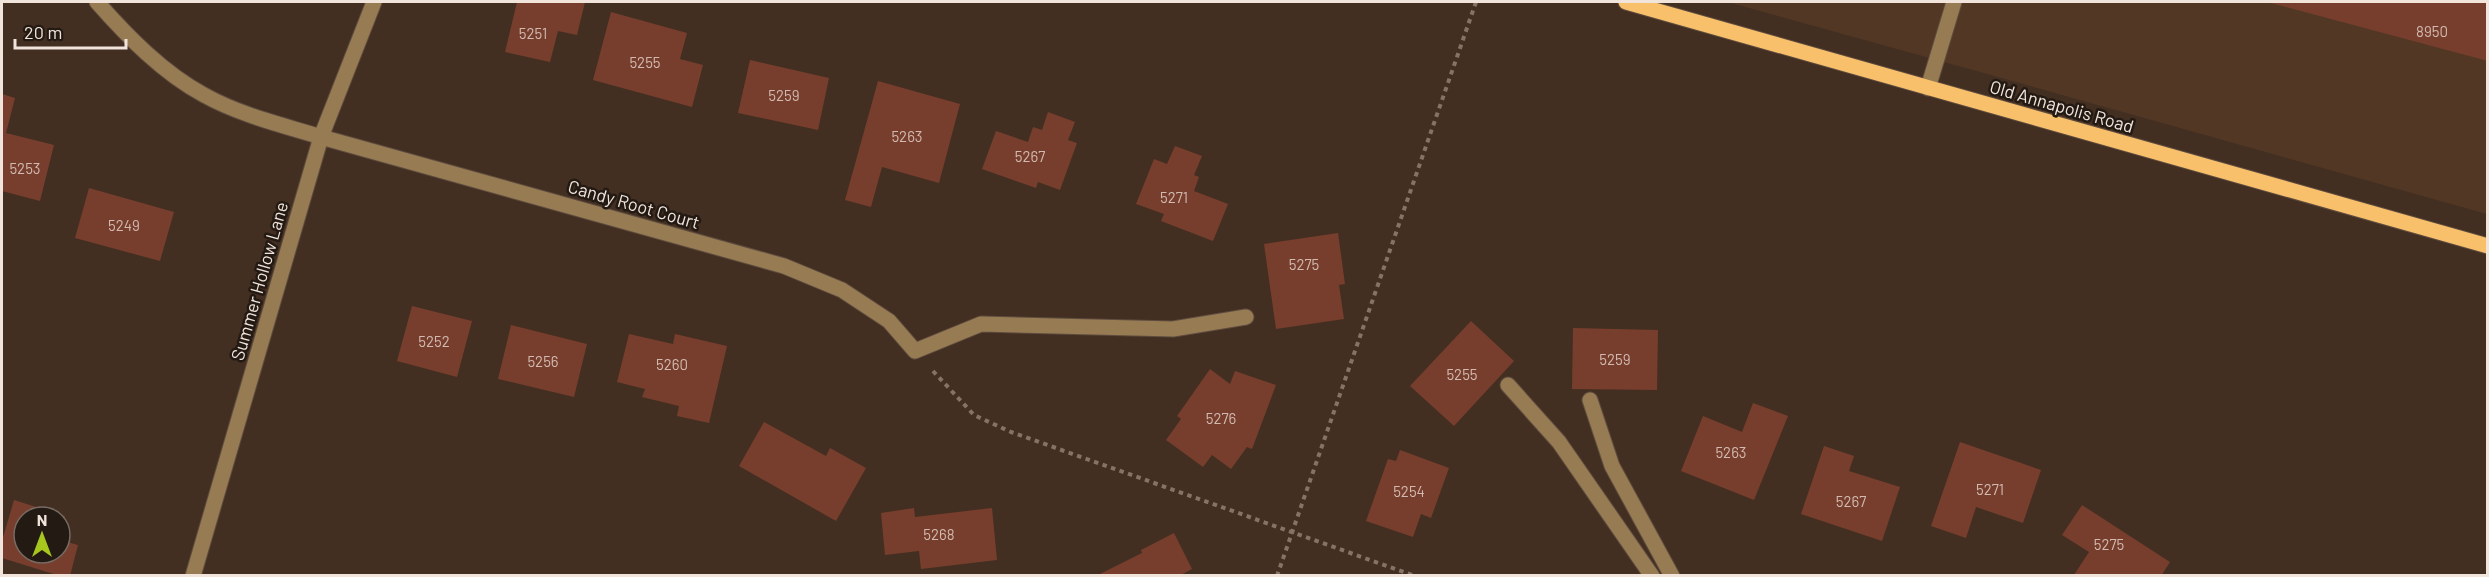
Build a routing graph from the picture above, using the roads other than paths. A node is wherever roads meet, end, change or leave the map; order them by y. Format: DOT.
graph roads {
  1 [pos="97,2"];
  2 [pos="374,2"];
  3 [pos="1626,2"];
  4 [pos="1954,2"];
  5 [pos="1928,88"];
  6 [pos="321,137"];
  7 [pos="2487,246"];
  8 [pos="1246,318"];
  9 [pos="1508,385"];
  10 [pos="1590,400"];
  11 [pos="194,576"];
  12 [pos="1652,576"];
  13 [pos="1672,576"];
  1 -- 6 [label="street, Candy Root Court"];
  2 -- 6 [label="street, Summer Hollow Lane"];
  3 -- 5 [label="main road, Old Annapolis Road"];
  4 -- 5 [label="street"];
  5 -- 7 [label="main road, Old Annapolis Road"];
  6 -- 8 [label="street, Candy Root Court"];
  6 -- 11 [label="street, Summer Hollow Lane"];
  9 -- 12 [label="street"];
  10 -- 13 [label="street"];
}
